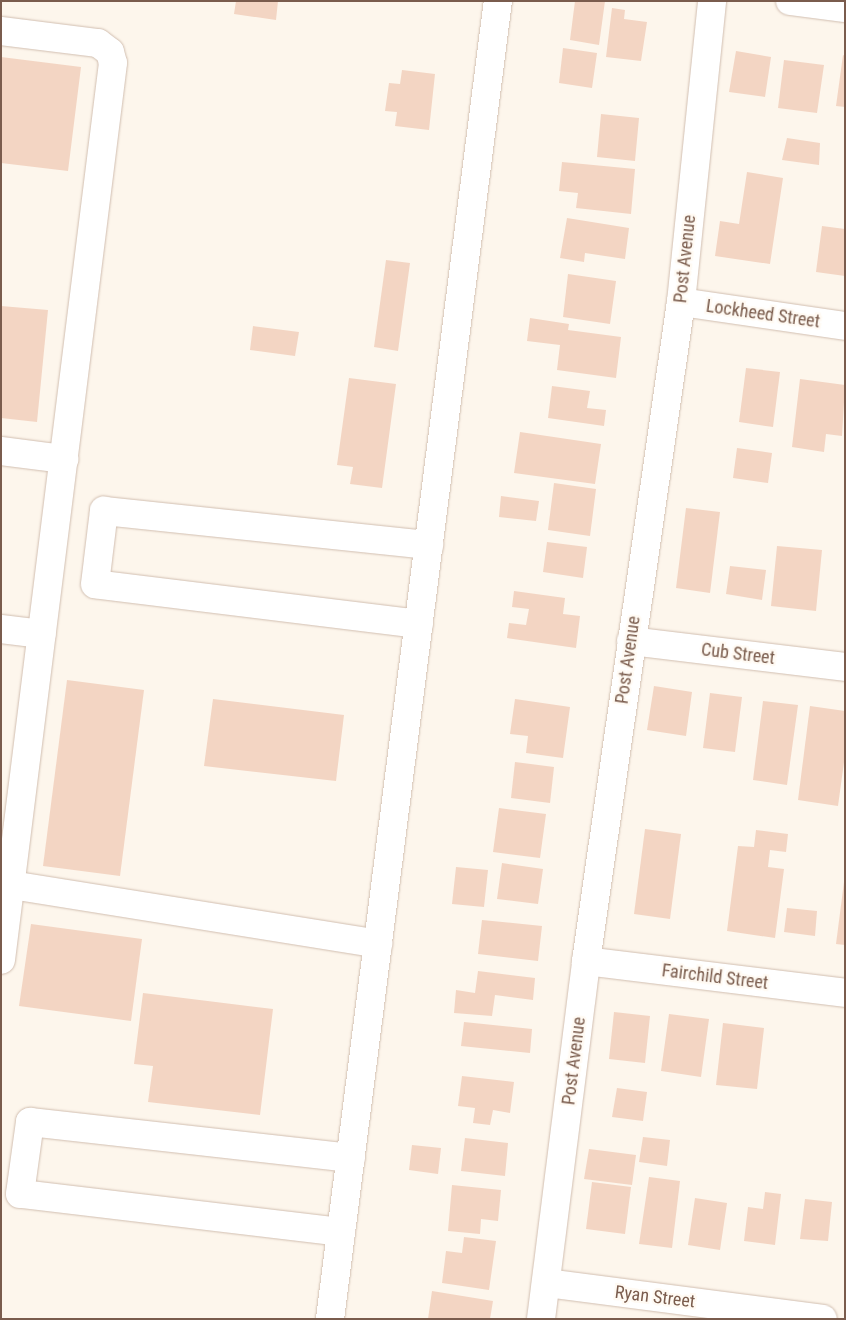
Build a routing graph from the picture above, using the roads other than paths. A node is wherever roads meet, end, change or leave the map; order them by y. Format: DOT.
graph roads {
  1 [pos="498,1"];
  2 [pos="712,1"];
  3 [pos="790,1"];
  4 [pos="845,8"];
  5 [pos="1,31"];
  6 [pos="681,302"];
  7 [pos="845,326"];
  8 [pos="1,451"];
  9 [pos="64,459"];
  10 [pos="429,545"];
  11 [pos="419,624"];
  12 [pos="1,629"];
  13 [pos="42,634"];
  14 [pos="631,641"];
  15 [pos="845,667"];
  16 [pos="11,885"];
  17 [pos="378,944"];
  18 [pos="1,960"];
  19 [pos="586,960"];
  20 [pos="845,993"];
  21 [pos="351,1158"];
  22 [pos="341,1232"];
  23 [pos="546,1283"];
  24 [pos="330,1319"];
  25 [pos="541,1319"];
  26 [pos="823,1319"];
  1 -- 10 [label="street"];
  2 -- 6 [label="street, Post Avenue"];
  3 -- 4 [label="street"];
  5 -- 9 [label="street"];
  6 -- 7 [label="street, Lockheed Street"];
  6 -- 14 [label="street, Post Avenue"];
  8 -- 9 [label="street"];
  9 -- 13 [label="street"];
  10 -- 11 [label="street"];
  10 -- 11 [label="street"];
  11 -- 17 [label="street"];
  12 -- 13 [label="street"];
  13 -- 16 [label="street"];
  14 -- 15 [label="street, Cub Street"];
  14 -- 19 [label="street, Post Avenue"];
  16 -- 17 [label="street"];
  16 -- 18 [label="street"];
  17 -- 21 [label="street"];
  19 -- 20 [label="street, Fairchild Street"];
  19 -- 23 [label="street, Post Avenue"];
  21 -- 22 [label="street"];
  21 -- 22 [label="street"];
  22 -- 24 [label="street"];
  23 -- 25 [label="street, Post Avenue"];
  23 -- 26 [label="street, Ryan Street"];
}
